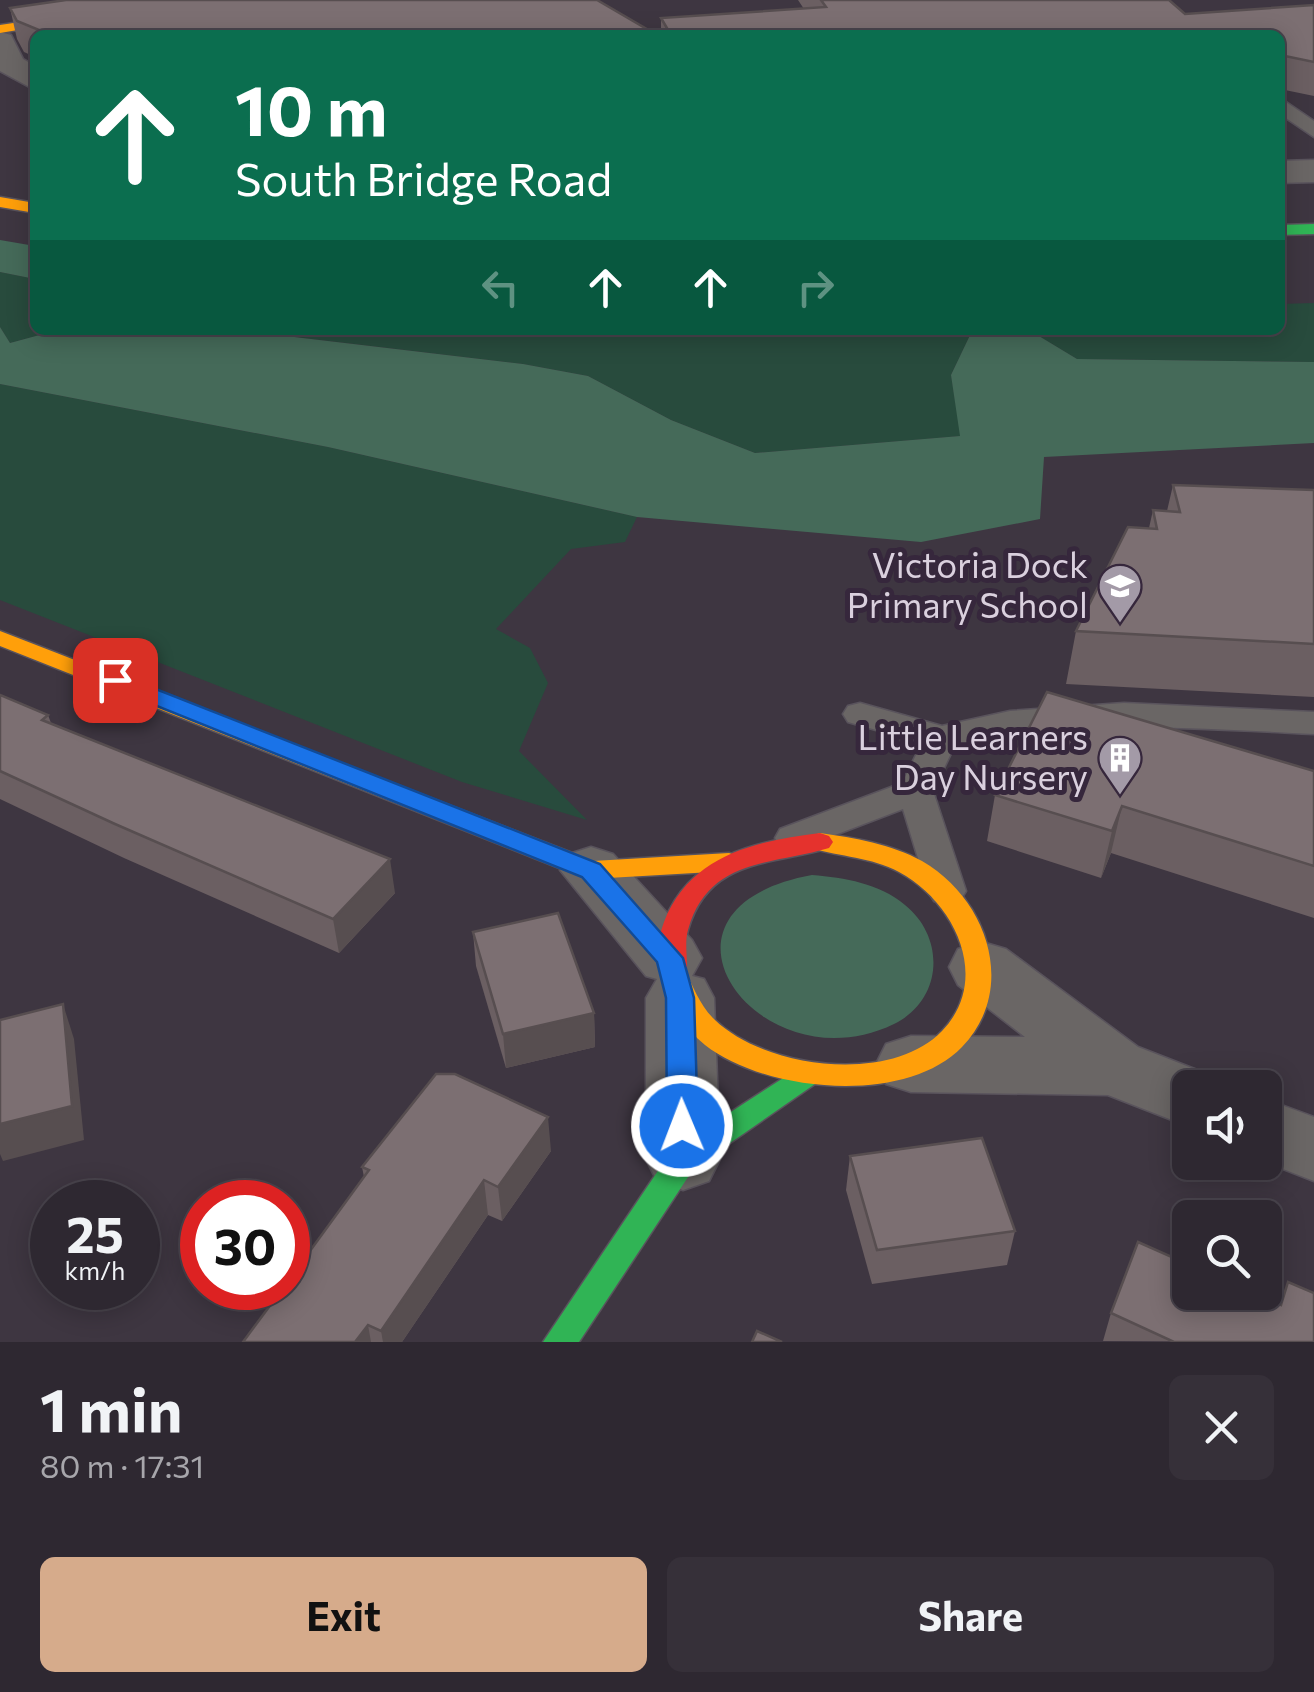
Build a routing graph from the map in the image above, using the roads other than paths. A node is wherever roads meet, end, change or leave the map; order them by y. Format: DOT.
graph roads {
  1 [pos="190,0"];
  2 [pos="0,29"];
  3 [pos="0,41"];
  4 [pos="30,77"];
  5 [pos="1285,108"];
  6 [pos="1314,131"];
  7 [pos="1285,172"];
  8 [pos="1314,172"];
  9 [pos="0,202"];
  10 [pos="30,207"];
  11 [pos="1314,229"];
  12 [pos="1285,230"];
  13 [pos="0,638"];
  14 [pos="860,714"];
  15 [pos="1314,723"];
  16 [pos="942,738"];
  17 [pos="915,791"];
  18 [pos="773,846"];
  19 [pos="729,862"];
  20 [pos="591,870"];
  21 [pos="948,894"];
  22 [pos="982,967"];
  23 [pos="675,978"];
  24 [pos="911,1064"];
  25 [pos="1114,1067"];
  26 [pos="805,1076"];
  27 [pos="1172,1091"];
  28 [pos="1282,1137"];
  29 [pos="1314,1150"];
  30 [pos="683,1158"];
  31 [pos="560,1342"];
  1 -- 2 [label="main road"];
  3 -- 4 [label="street"];
  5 -- 6 [label="lane"];
  7 -- 8 [label="street"];
  9 -- 10 [label="main road"];
  11 -- 12 [label="main road"];
  13 -- 20 [label="main road"];
  14 -- 16 [label="lane"];
  15 -- 16 [label="lane"];
  16 -- 17 [label="lane"];
  17 -- 18 [label="lane"];
  17 -- 21 [label="lane"];
  18 -- 19 [label="main road"];
  18 -- 21 [label="main road"];
  19 -- 20 [label="main road"];
  19 -- 23 [label="main road"];
  20 -- 23 [label="street"];
  21 -- 22 [label="main road"];
  22 -- 24 [label="main road"];
  22 -- 25 [label="street"];
  23 -- 26 [label="main road"];
  23 -- 30 [label="street"];
  24 -- 25 [label="street"];
  24 -- 26 [label="main road"];
  25 -- 27 [label="street"];
  26 -- 30 [label="main road"];
  28 -- 29 [label="street"];
  30 -- 31 [label="main road"];
}
